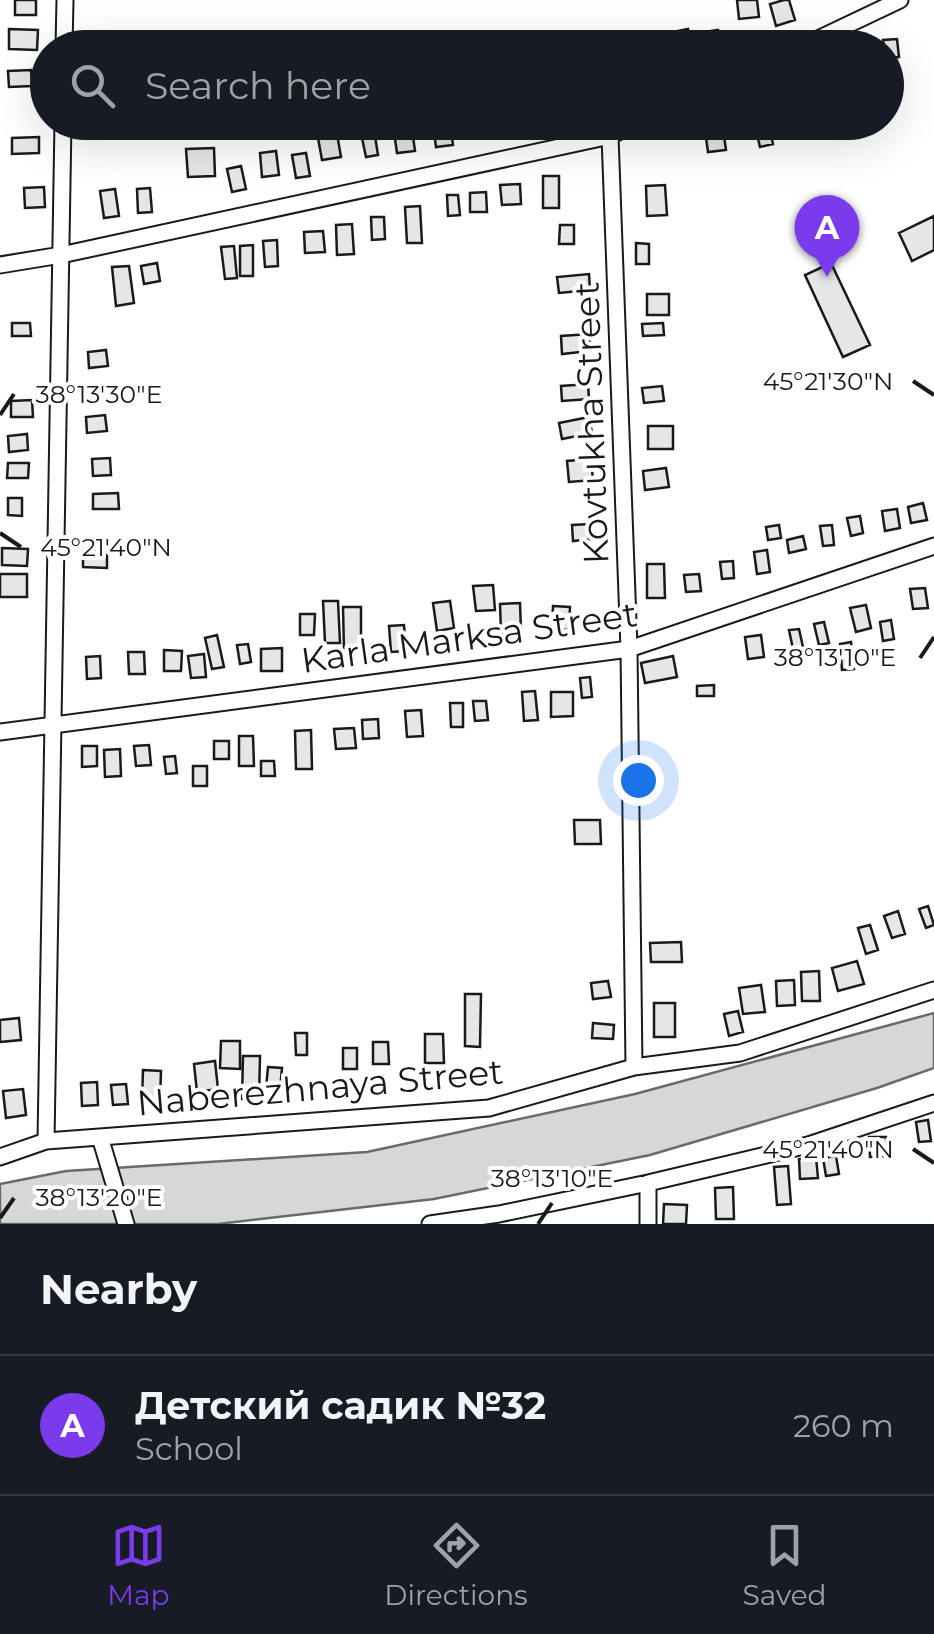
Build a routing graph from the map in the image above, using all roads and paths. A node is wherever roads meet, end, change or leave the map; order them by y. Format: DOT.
graph roads {
  1 [pos="64,0"];
  2 [pos="900,0"];
  3 [pos="64,30"];
  4 [pos="837,30"];
  5 [pos="63,140"];
  6 [pos="592,140"];
  7 [pos="610,140"];
  8 [pos="61,255"];
  9 [pos="0,265"];
  10 [pos="934,546"];
  11 [pos="628,649"];
  12 [pos="53,724"];
  13 [pos="0,732"];
  14 [pos="934,990"];
  15 [pos="634,1067"];
  16 [pos="934,1103"];
  17 [pos="100,1138"];
  18 [pos="46,1141"];
  19 [pos="0,1157"];
  20 [pos="648,1183"];
  21 [pos="126,1224"];
  22 [pos="430,1224"];
  23 [pos="648,1224"];
  1 -- 3 [label="street"];
  2 -- 4 [label="street"];
  5 -- 8 [label="street"];
  6 -- 8 [label="street"];
  7 -- 11 [label="street, Kovtukha Street"];
  8 -- 9 [label="street"];
  8 -- 12 [label="street"];
  10 -- 11 [label="street, Karla Marksa Street"];
  11 -- 12 [label="street, Karla Marksa Street"];
  11 -- 15 [label="street, Kovtukha Street"];
  12 -- 13 [label="street, Karla Marksa Street"];
  12 -- 18 [label="street"];
  14 -- 15 [label="street, Naberezhnaya Street"];
  15 -- 17 [label="street, Naberezhnaya Street"];
  16 -- 20 [label="street"];
  17 -- 18 [label="street, Naberezhnaya Street"];
  17 -- 21 [label="street"];
  18 -- 19 [label="street, Naberezhnaya Street"];
  20 -- 22 [label="street"];
  20 -- 23 [label="street"];
}
